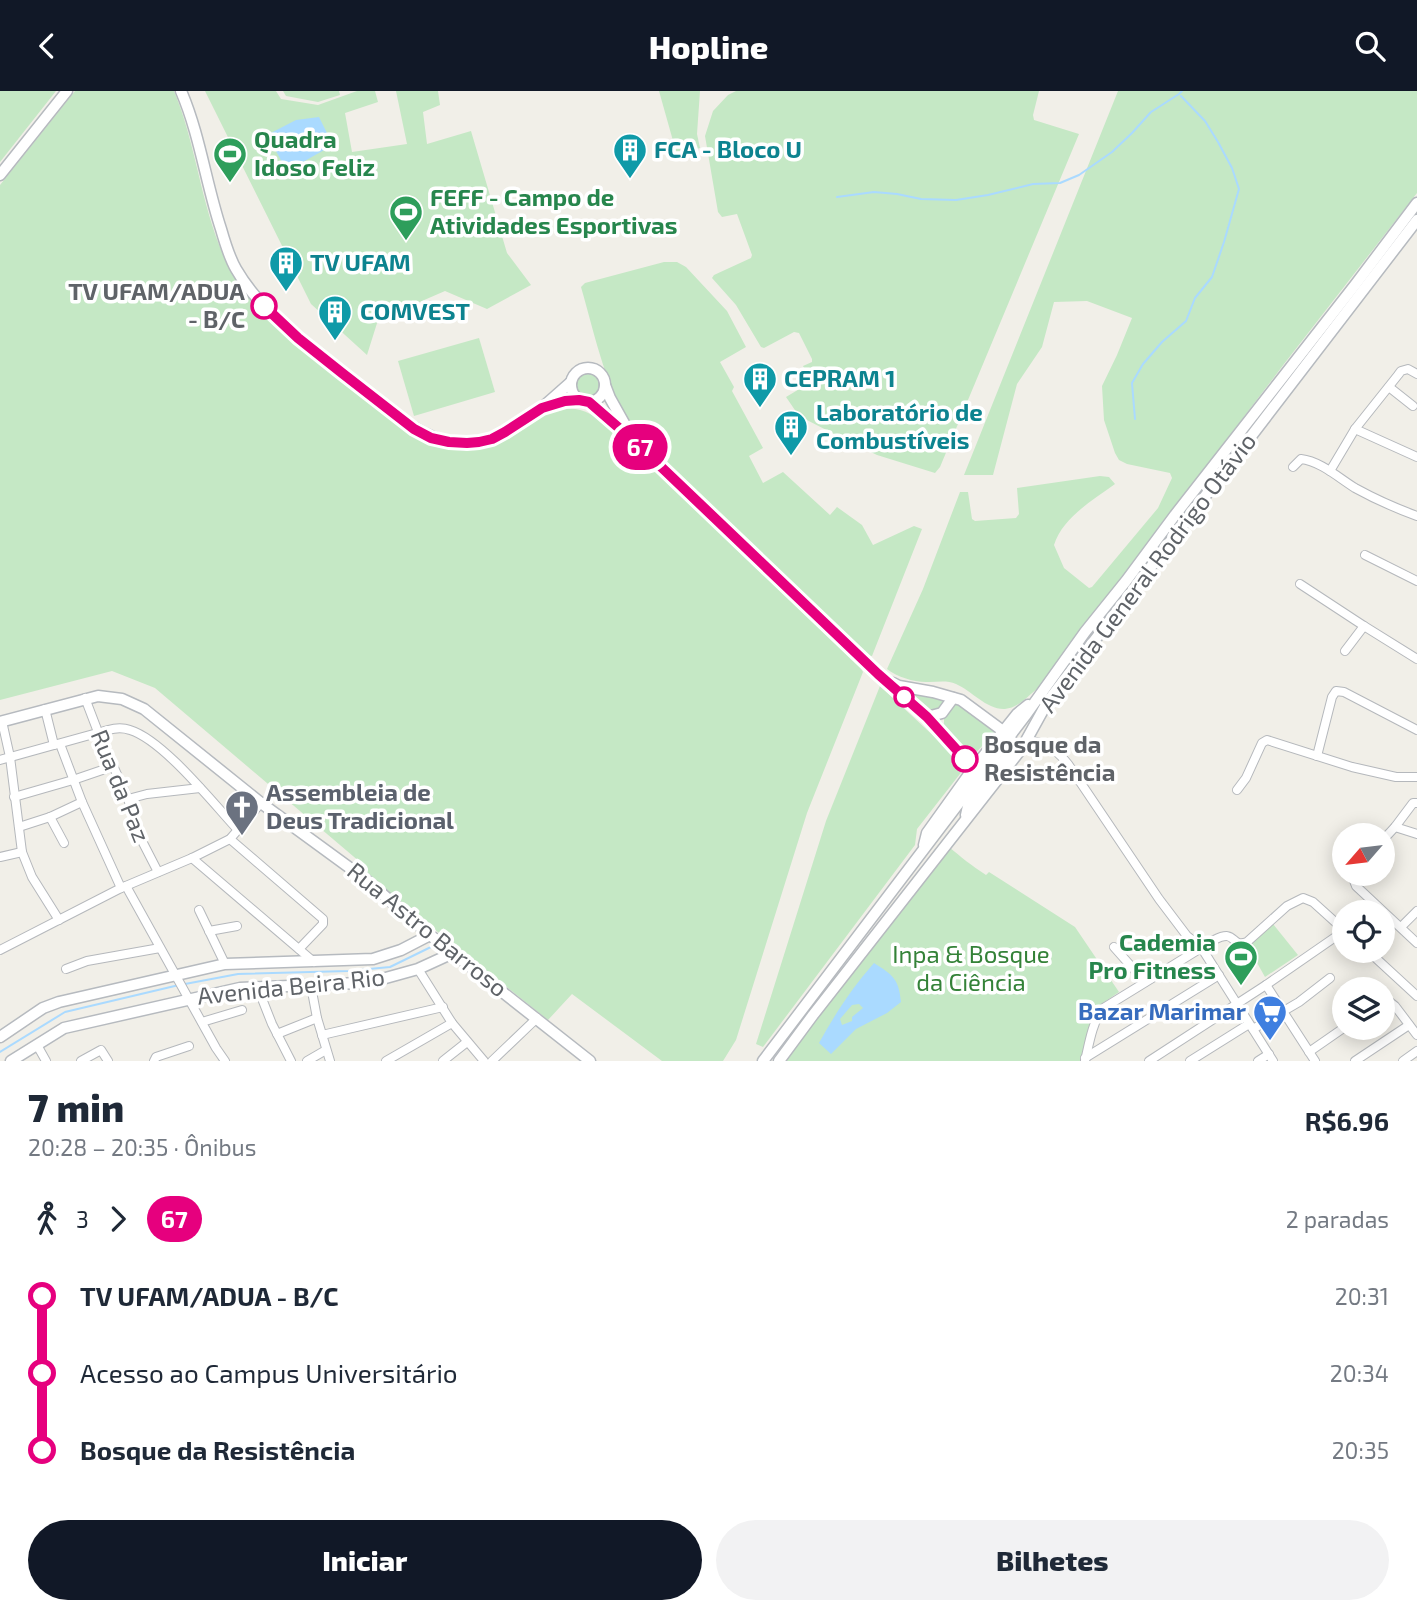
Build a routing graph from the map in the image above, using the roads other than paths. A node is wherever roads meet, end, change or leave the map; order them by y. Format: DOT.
graph roads {
  1 [pos="67,91"];
  2 [pos="181,91"];
  3 [pos="0,175"];
  4 [pos="1417,203"];
  5 [pos="1417,220"];
  6 [pos="1417,374"];
  7 [pos="571,382"];
  8 [pos="605,385"];
  9 [pos="1389,387"];
  10 [pos="584,401"];
  11 [pos="1413,406"];
  12 [pos="542,408"];
  13 [pos="1355,429"];
  14 [pos="634,441"];
  15 [pos="1417,457"];
  16 [pos="1293,467"];
  17 [pos="1331,471"];
  18 [pos="1417,516"];
  19 [pos="1365,555"];
  20 [pos="1417,581"];
  21 [pos="1300,584"];
  22 [pos="1364,626"];
  23 [pos="1345,650"];
  24 [pos="1417,659"];
  25 [pos="878,674"];
  26 [pos="1041,694"];
  27 [pos="85,698"];
  28 [pos="953,698"];
  29 [pos="45,709"];
  30 [pos="942,713"];
  31 [pos="1017,714"];
  32 [pos="927,717"];
  33 [pos="990,721"];
  34 [pos="1,722"];
  35 [pos="938,728"];
  36 [pos="1417,730"];
  37 [pos="98,732"];
  38 [pos="1006,734"];
  39 [pos="1027,740"];
  40 [pos="57,745"];
  41 [pos="1317,756"];
  42 [pos="10,757"];
  43 [pos="0,760"];
  44 [pos="114,766"];
  45 [pos="970,773"];
  46 [pos="1417,777"];
  47 [pos="73,780"];
  48 [pos="200,788"];
  49 [pos="1237,790"];
  50 [pos="14,797"];
  51 [pos="128,799"];
  52 [pos="82,802"];
  53 [pos="261,803"];
  54 [pos="1417,803"];
  55 [pos="50,817"];
  56 [pos="965,820"];
  57 [pos="19,827"];
  58 [pos="1395,827"];
  59 [pos="237,830"];
  60 [pos="1417,834"];
  61 [pos="230,838"];
  62 [pos="64,843"];
  63 [pos="22,852"];
  64 [pos="921,853"];
  65 [pos="0,857"];
  66 [pos="192,858"];
  67 [pos="158,872"];
  68 [pos="1356,886"];
  69 [pos="124,887"];
  70 [pos="199,910"];
  71 [pos="1417,911"];
  72 [pos="1332,919"];
  73 [pos="59,920"];
  74 [pos="237,926"];
  75 [pos="1401,927"];
  76 [pos="209,931"];
  77 [pos="430,935"];
  78 [pos="1332,939"];
  79 [pos="1417,943"];
  80 [pos="1114,947"];
  81 [pos="1201,947"];
  82 [pos="160,948"];
  83 [pos="299,949"];
  84 [pos="0,950"];
  85 [pos="453,953"];
  86 [pos="314,961"];
  87 [pos="1381,963"];
  88 [pos="225,964"];
  89 [pos="66,969"];
  90 [pos="418,969"];
  91 [pos="1219,975"];
  92 [pos="1330,978"];
  93 [pos="1145,982"];
  94 [pos="1266,985"];
  95 [pos="182,986"];
  96 [pos="257,986"];
  97 [pos="312,986"];
  98 [pos="1417,996"];
  99 [pos="1236,1004"];
  100 [pos="1395,1006"];
  101 [pos="443,1007"];
  102 [pos="242,1010"];
  103 [pos="1282,1012"];
  104 [pos="317,1018"];
  105 [pos="537,1018"];
  106 [pos="202,1022"];
  107 [pos="452,1023"];
  108 [pos="1409,1025"];
  109 [pos="1251,1026"];
  110 [pos="277,1034"];
  111 [pos="322,1035"];
  112 [pos="1417,1035"];
  113 [pos="1332,1036"];
  114 [pos="0,1037"];
  115 [pos="467,1042"];
  116 [pos="37,1045"];
  117 [pos="189,1046"];
  118 [pos="326,1050"];
  119 [pos="1417,1051"];
  120 [pos="1309,1052"];
  121 [pos="1271,1058"];
  122 [pos="155,1059"];
  123 [pos="1085,1059"];
  124 [pos="585,1060"];
  125 [pos="11,1061"];
  126 [pos="46,1061"];
  127 [pos="82,1061"];
  128 [pos="108,1061"];
  129 [pos="225,1061"];
  130 [pos="291,1061"];
  131 [pos="306,1061"];
  132 [pos="330,1061"];
  133 [pos="386,1061"];
  134 [pos="443,1061"];
  135 [pos="484,1061"];
  136 [pos="492,1061"];
  137 [pos="763,1061"];
  138 [pos="779,1061"];
  139 [pos="1149,1061"];
  140 [pos="1190,1061"];
  141 [pos="1258,1061"];
  142 [pos="1315,1061"];
  143 [pos="1355,1061"];
  144 [pos="1402,1061"];
  1 -- 3 [label="street"];
  2 -- 12 [label="street"];
  4 -- 26 [label="street, Avenida General Rodrigo Otávio"];
  5 -- 39 [label="street, Avenida General Rodrigo Otávio"];
  6 -- 9 [label="street"];
  7 -- 8 [label="street"];
  7 -- 10 [label="street"];
  7 -- 12 [label="street"];
  8 -- 10 [label="street"];
  8 -- 14 [label="street"];
  9 -- 11 [label="street"];
  9 -- 13 [label="street"];
  10 -- 12 [label="street"];
  10 -- 14 [label="street"];
  13 -- 15 [label="street"];
  13 -- 17 [label="street"];
  14 -- 25 [label="street"];
  16 -- 17 [label="street"];
  17 -- 18 [label="street"];
  19 -- 20 [label="street"];
  21 -- 22 [label="street"];
  22 -- 23 [label="street"];
  22 -- 24 [label="street"];
  25 -- 28 [label="street"];
  25 -- 32 [label="street"];
  26 -- 31 [label="street, Avenida General Rodrigo Otávio"];
  26 -- 38 [label="street, Avenida General Rodrigo Otávio"];
  27 -- 29 [label="street, Rua Astro Barroso"];
  27 -- 37 [label="street, Rua da Paz"];
  27 -- 53 [label="street, Rua Astro Barroso"];
  28 -- 30 [label="street"];
  28 -- 33 [label="street"];
  29 -- 34 [label="street, Rua Astro Barroso"];
  29 -- 40 [label="street"];
  30 -- 32 [label="street"];
  30 -- 35 [label="street"];
  31 -- 33 [label="street"];
  31 -- 38 [label="street, Avenida General Rodrigo Otávio"];
  32 -- 35 [label="street"];
  33 -- 38 [label="street"];
  34 -- 42 [label="street"];
  35 -- 45 [label="street"];
  36 -- 41 [label="street"];
  37 -- 40 [label="street"];
  37 -- 44 [label="street, Rua da Paz"];
  37 -- 48 [label="street"];
  38 -- 45 [label="street, Avenida General Rodrigo Otávio"];
  38 -- 56 [label="street"];
  38 -- 64 [label="street, Avenida General Rodrigo Otávio"];
  39 -- 56 [label="street, Avenida General Rodrigo Otávio"];
  39 -- 81 [label="street"];
  40 -- 42 [label="street"];
  40 -- 47 [label="street"];
  41 -- 46 [label="street"];
  41 -- 49 [label="street"];
  42 -- 43 [label="street"];
  42 -- 50 [label="street"];
  44 -- 47 [label="street"];
  44 -- 51 [label="street, Rua da Paz"];
  45 -- 64 [label="street, Avenida General Rodrigo Otávio"];
  47 -- 50 [label="street"];
  47 -- 52 [label="street"];
  48 -- 51 [label="street"];
  48 -- 59 [label="street"];
  50 -- 57 [label="street"];
  51 -- 67 [label="street, Rua da Paz"];
  52 -- 55 [label="street"];
  52 -- 69 [label="street"];
  53 -- 59 [label="street"];
  53 -- 77 [label="street, Rua Astro Barroso"];
  54 -- 58 [label="street"];
  55 -- 57 [label="street"];
  55 -- 62 [label="street"];
  56 -- 138 [label="street, Avenida General Rodrigo Otávio"];
  57 -- 63 [label="street"];
  58 -- 60 [label="street"];
  59 -- 61 [label="street"];
  61 -- 66 [label="street"];
  61 -- 83 [label="street"];
  63 -- 65 [label="street"];
  63 -- 73 [label="street"];
  64 -- 137 [label="street, Avenida General Rodrigo Otávio"];
  66 -- 67 [label="street"];
  66 -- 83 [label="street"];
  67 -- 69 [label="street"];
  68 -- 75 [label="street"];
  69 -- 73 [label="street"];
  69 -- 82 [label="street"];
  70 -- 76 [label="street"];
  71 -- 75 [label="street"];
  72 -- 81 [label="street"];
  73 -- 84 [label="street"];
  74 -- 76 [label="street"];
  75 -- 79 [label="street"];
  76 -- 88 [label="street"];
  77 -- 85 [label="street, Rua Astro Barroso"];
  77 -- 86 [label="street, Avenida Beira Rio"];
  78 -- 94 [label="street"];
  80 -- 93 [label="street"];
  81 -- 91 [label="street"];
  81 -- 93 [label="street"];
  82 -- 89 [label="street"];
  82 -- 95 [label="street"];
  83 -- 86 [label="street"];
  85 -- 90 [label="street, Avenida Beira Rio"];
  85 -- 105 [label="street, Rua Astro Barroso"];
  86 -- 88 [label="street, Avenida Beira Rio"];
  87 -- 98 [label="street"];
  88 -- 95 [label="street, Avenida Beira Rio"];
  90 -- 97 [label="street, Avenida Beira Rio"];
  90 -- 101 [label="street"];
  91 -- 99 [label="street"];
  91 -- 123 [label="street"];
  92 -- 103 [label="street"];
  93 -- 123 [label="street"];
  94 -- 99 [label="street"];
  94 -- 103 [label="street"];
  95 -- 96 [label="street, Avenida Beira Rio"];
  95 -- 106 [label="street"];
  95 -- 114 [label="street, Avenida Beira Rio"];
  95 -- 116 [label="street, Avenida Beira Rio"];
  96 -- 97 [label="street, Avenida Beira Rio"];
  96 -- 110 [label="street"];
  97 -- 104 [label="street"];
  99 -- 109 [label="street"];
  99 -- 139 [label="street"];
  100 -- 108 [label="street"];
  101 -- 107 [label="street"];
  101 -- 111 [label="street"];
  102 -- 106 [label="street"];
  103 -- 109 [label="street"];
  103 -- 120 [label="street"];
  104 -- 110 [label="street"];
  104 -- 111 [label="street"];
  105 -- 124 [label="street, Rua Astro Barroso"];
  105 -- 136 [label="street"];
  106 -- 129 [label="street"];
  107 -- 115 [label="street"];
  107 -- 133 [label="street"];
  108 -- 112 [label="street"];
  108 -- 143 [label="street"];
  109 -- 121 [label="street"];
  109 -- 140 [label="street"];
  110 -- 130 [label="street"];
  111 -- 118 [label="street"];
  113 -- 120 [label="street"];
  115 -- 134 [label="street"];
  115 -- 135 [label="street"];
  116 -- 125 [label="street, Avenida Beira Rio"];
  116 -- 126 [label="street"];
  117 -- 122 [label="street"];
  118 -- 131 [label="street"];
  118 -- 132 [label="street"];
  119 -- 144 [label="street"];
  120 -- 142 [label="street"];
  121 -- 141 [label="street"];
  127 -- 128 [label="street"];
}
